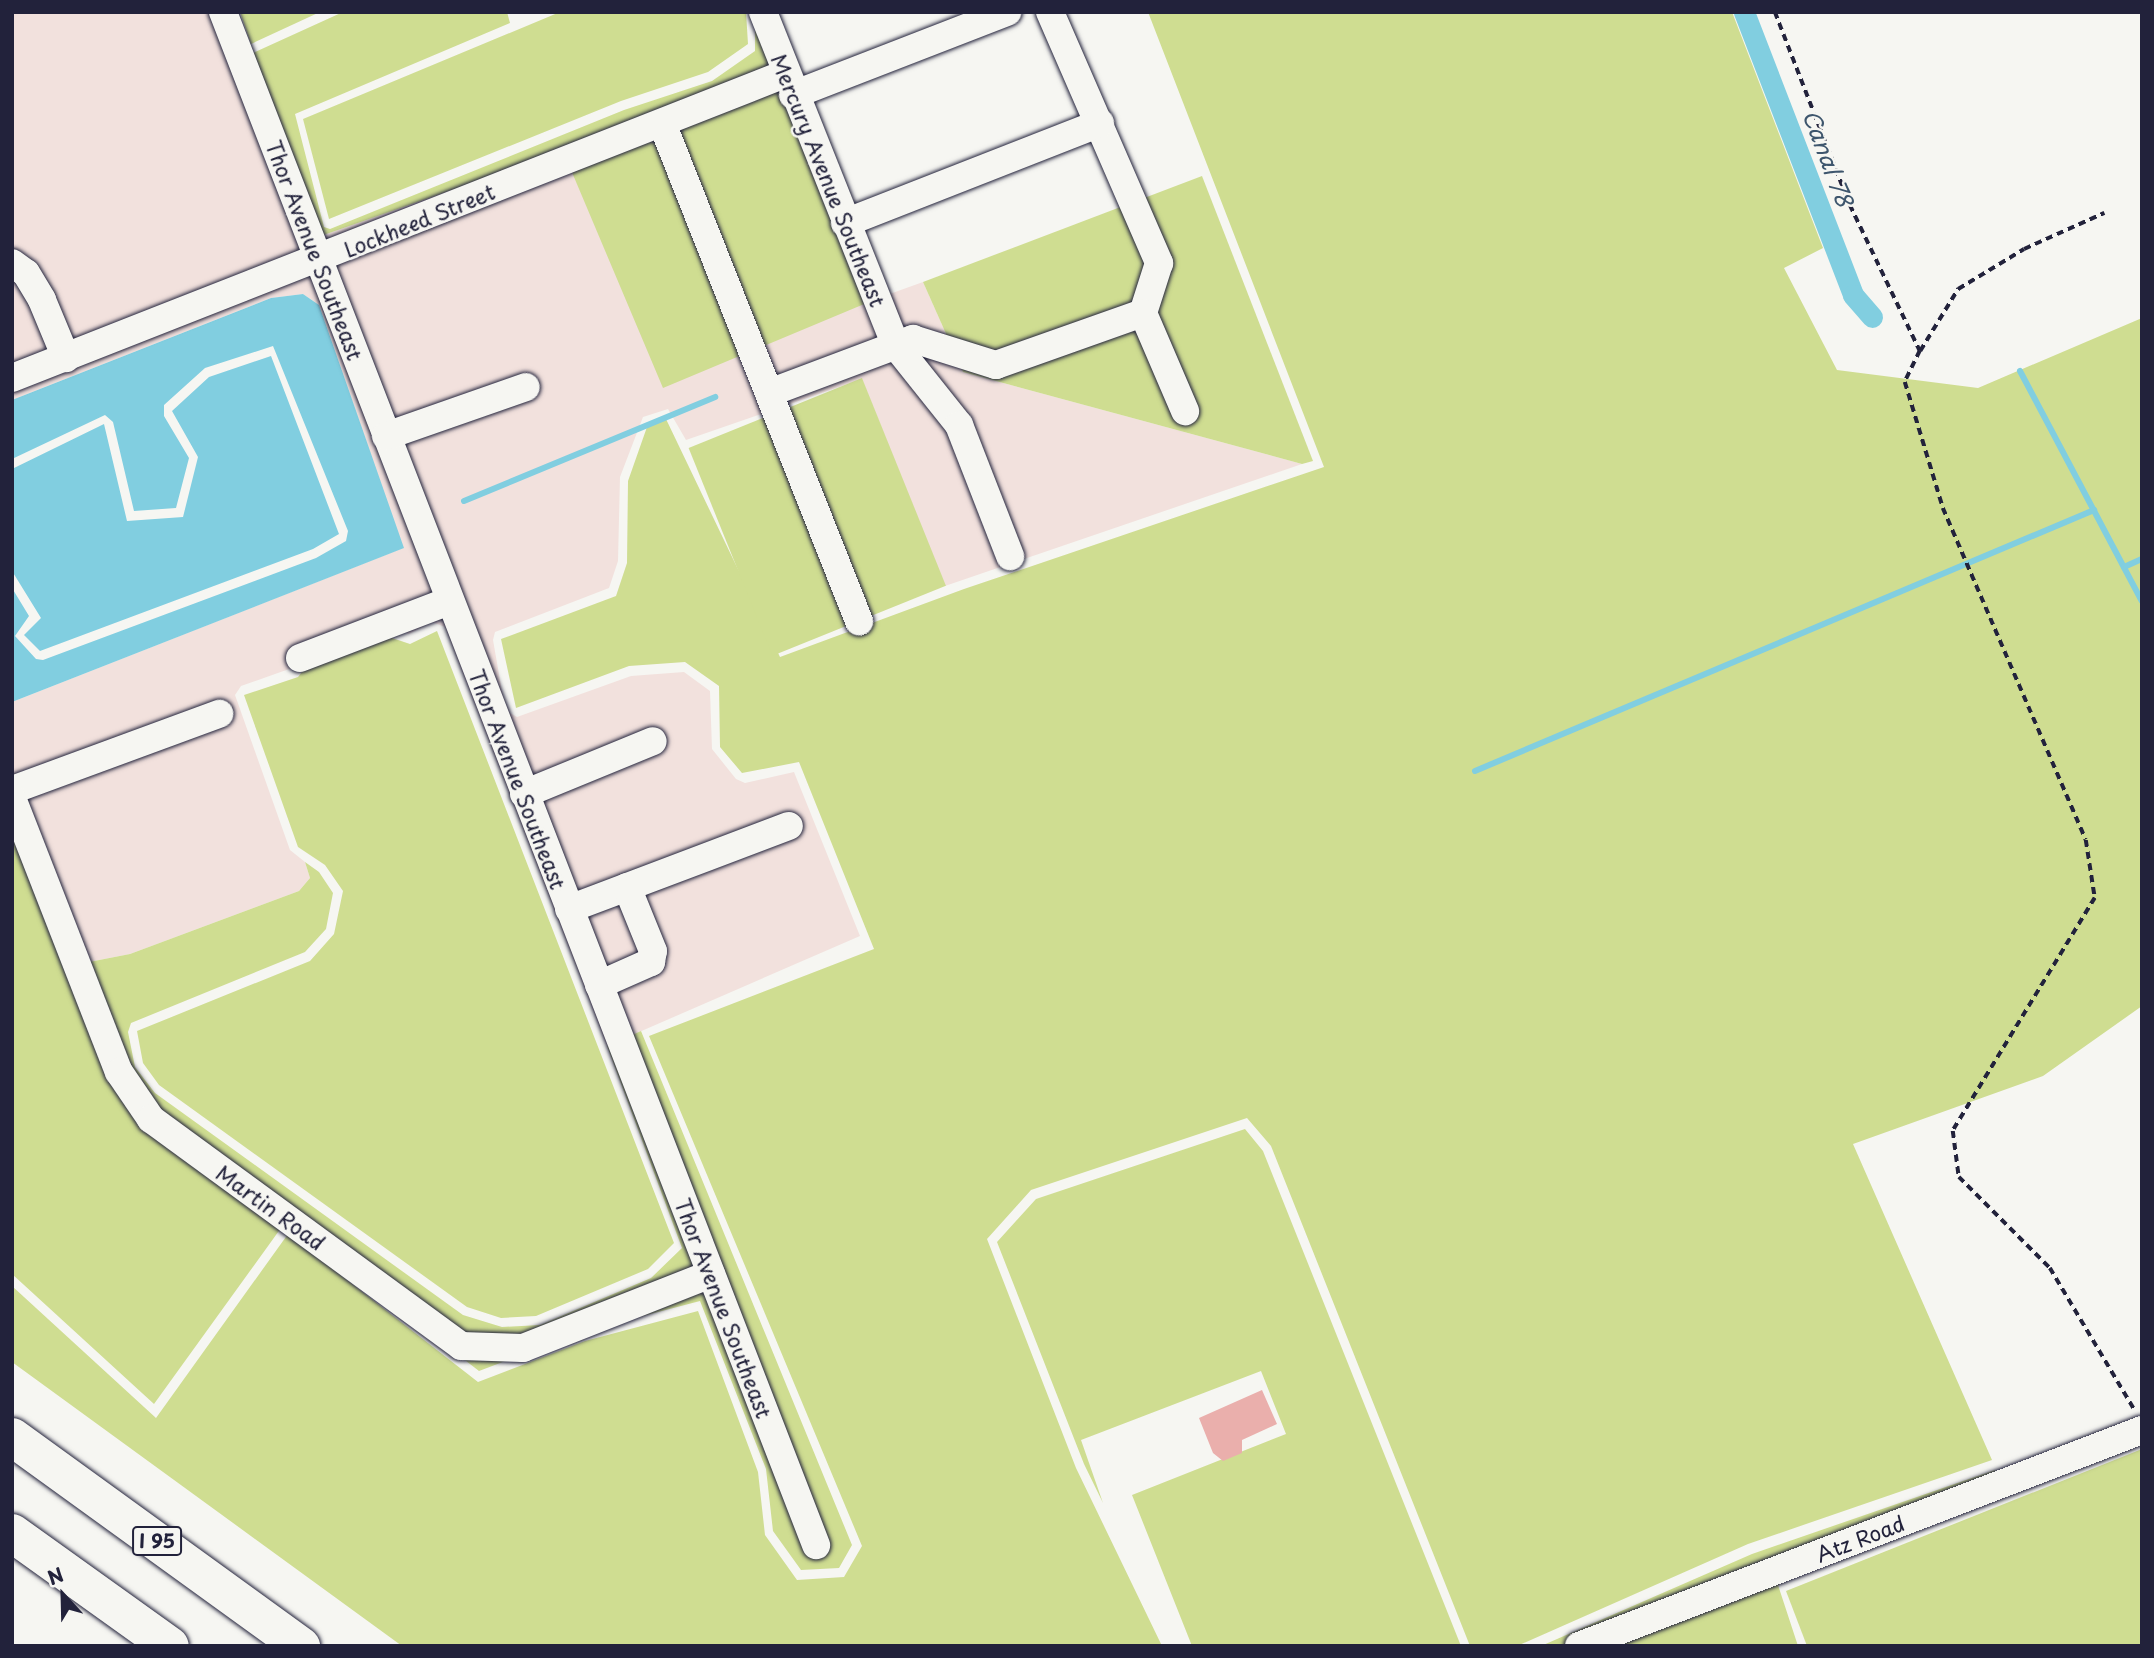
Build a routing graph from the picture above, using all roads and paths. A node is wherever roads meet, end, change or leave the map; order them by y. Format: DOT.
graph roads {
  1 [pos="223,12"];
  2 [pos="763,12"];
  3 [pos="1007,12"];
  4 [pos="1050,12"];
  5 [pos="1775,12"];
  6 [pos="789,85"];
  7 [pos="662,123"];
  8 [pos="1100,123"];
  9 [pos="2104,213"];
  10 [pos="845,223"];
  11 [pos="319,260"];
  12 [pos="12,263"];
  13 [pos="1143,313"];
  14 [pos="896,346"];
  15 [pos="1920,351"];
  16 [pos="66,358"];
  17 [pos="12,378"];
  18 [pos="526,387"];
  19 [pos="769,393"];
  20 [pos="1185,411"];
  21 [pos="386,436"];
  22 [pos="1010,556"];
  23 [pos="449,601"];
  24 [pos="859,621"];
  25 [pos="300,658"];
  26 [pos="219,714"];
  27 [pos="653,741"];
  28 [pos="12,790"];
  29 [pos="524,794"];
  30 [pos="12,798"];
  31 [pos="789,826"];
  32 [pos="627,887"];
  33 [pos="569,909"];
  34 [pos="599,985"];
  35 [pos="711,1274"];
  36 [pos="2138,1420"];
  37 [pos="12,1437"];
  38 [pos="12,1533"];
  39 [pos="816,1545"];
  40 [pos="170,1646"];
  41 [pos="301,1646"];
  42 [pos="1579,1646"];
  1 -- 11 [label="street, Thor Avenue Southeast"];
  2 -- 6 [label="street, Mercury Avenue Southeast"];
  3 -- 6 [label="street, Lockheed Street"];
  4 -- 8 [label="street"];
  5 -- 15 [label="path"];
  6 -- 7 [label="street, Lockheed Street"];
  6 -- 10 [label="street, Mercury Avenue Southeast"];
  7 -- 11 [label="street, Lockheed Street"];
  7 -- 19 [label="street"];
  8 -- 10 [label="street"];
  8 -- 13 [label="street"];
  9 -- 15 [label="path"];
  10 -- 14 [label="street, Mercury Avenue Southeast"];
  11 -- 16 [label="street, Lockheed Street"];
  11 -- 21 [label="street, Thor Avenue Southeast"];
  12 -- 16 [label="street"];
  13 -- 14 [label="street"];
  13 -- 20 [label="street"];
  14 -- 19 [label="street"];
  14 -- 22 [label="street, Mercury Avenue Southeast"];
  15 -- 36 [label="path"];
  16 -- 17 [label="street, Lockheed Street"];
  18 -- 21 [label="street"];
  19 -- 24 [label="street"];
  21 -- 23 [label="street, Thor Avenue Southeast"];
  23 -- 25 [label="street"];
  23 -- 29 [label="street, Thor Avenue Southeast"];
  26 -- 28 [label="street"];
  27 -- 29 [label="street"];
  29 -- 33 [label="street, Thor Avenue Southeast"];
  30 -- 35 [label="street, Martin Road"];
  31 -- 32 [label="street"];
  32 -- 33 [label="street"];
  32 -- 34 [label="street"];
  33 -- 34 [label="street, Thor Avenue Southeast"];
  34 -- 35 [label="street, Thor Avenue Southeast"];
  35 -- 39 [label="street, Thor Avenue Southeast"];
  36 -- 42 [label="street, Atz Road"];
  37 -- 41 [label="highway, I 95"];
  38 -- 40 [label="highway"];
}
